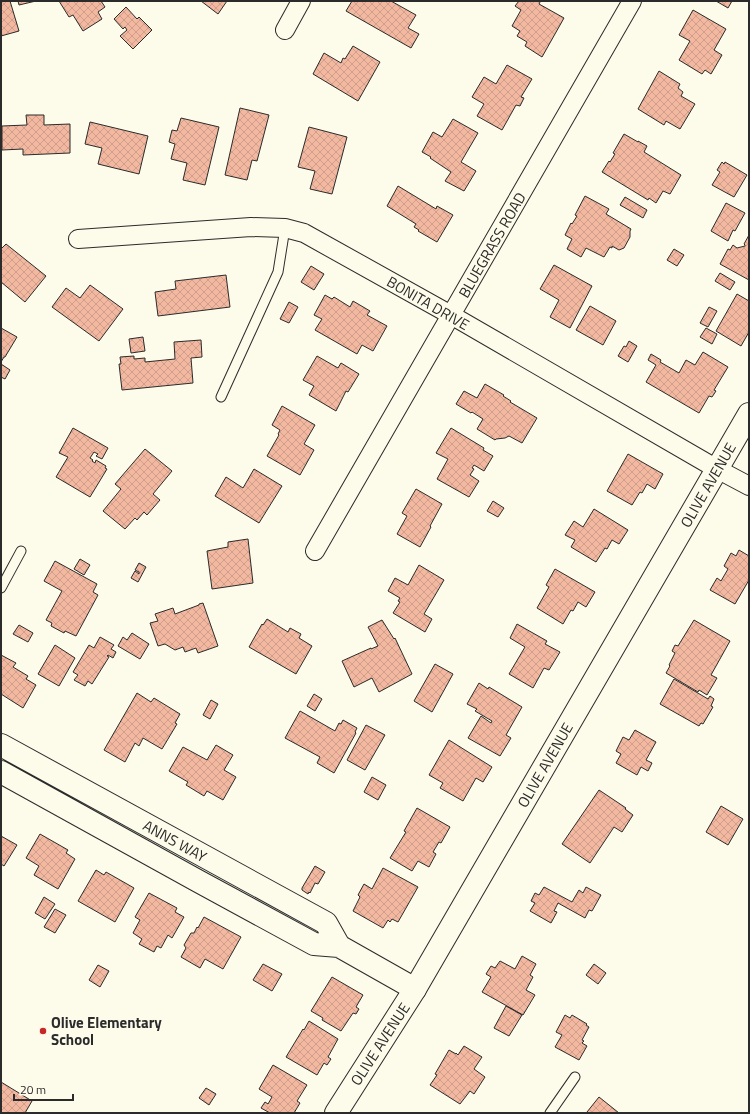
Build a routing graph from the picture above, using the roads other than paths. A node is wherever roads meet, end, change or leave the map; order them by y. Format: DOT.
graph roads {
  1 [pos="301,1"];
  2 [pos="632,1"];
  3 [pos="285,30"];
  4 [pos="285,228"];
  5 [pos="78,239"];
  6 [pos="451,315"];
  7 [pos="221,397"];
  8 [pos="749,414"];
  9 [pos="717,469"];
  10 [pos="749,486"];
  11 [pos="21,551"];
  12 [pos="315,551"];
  13 [pos="1,588"];
  14 [pos="1,745"];
  15 [pos="1,772"];
  16 [pos="339,946"];
  17 [pos="416,989"];
  18 [pos="575,1077"];
  19 [pos="336,1113"];
  20 [pos="550,1113"];
  1 -- 3 [label="street"];
  2 -- 6 [label="street, BLUEGRASS ROAD"];
  4 -- 5 [label="street, BONITA DRIVE"];
  4 -- 6 [label="street, BONITA DRIVE"];
  4 -- 7 [label="lane"];
  6 -- 9 [label="street, BONITA DRIVE"];
  6 -- 12 [label="street, BLUEGRASS ROAD"];
  8 -- 9 [label="street, OLIVE AVENUE"];
  9 -- 10 [label="street, BONITA DRIVE"];
  9 -- 17 [label="street, OLIVE AVENUE"];
  11 -- 13 [label="lane"];
  14 -- 16 [label="street, ANNS WAY"];
  15 -- 16 [label="street, ANNS WAY"];
  16 -- 17 [label="street, ANNS WAY"];
  17 -- 19 [label="street, OLIVE AVENUE"];
  18 -- 20 [label="lane"];
}
